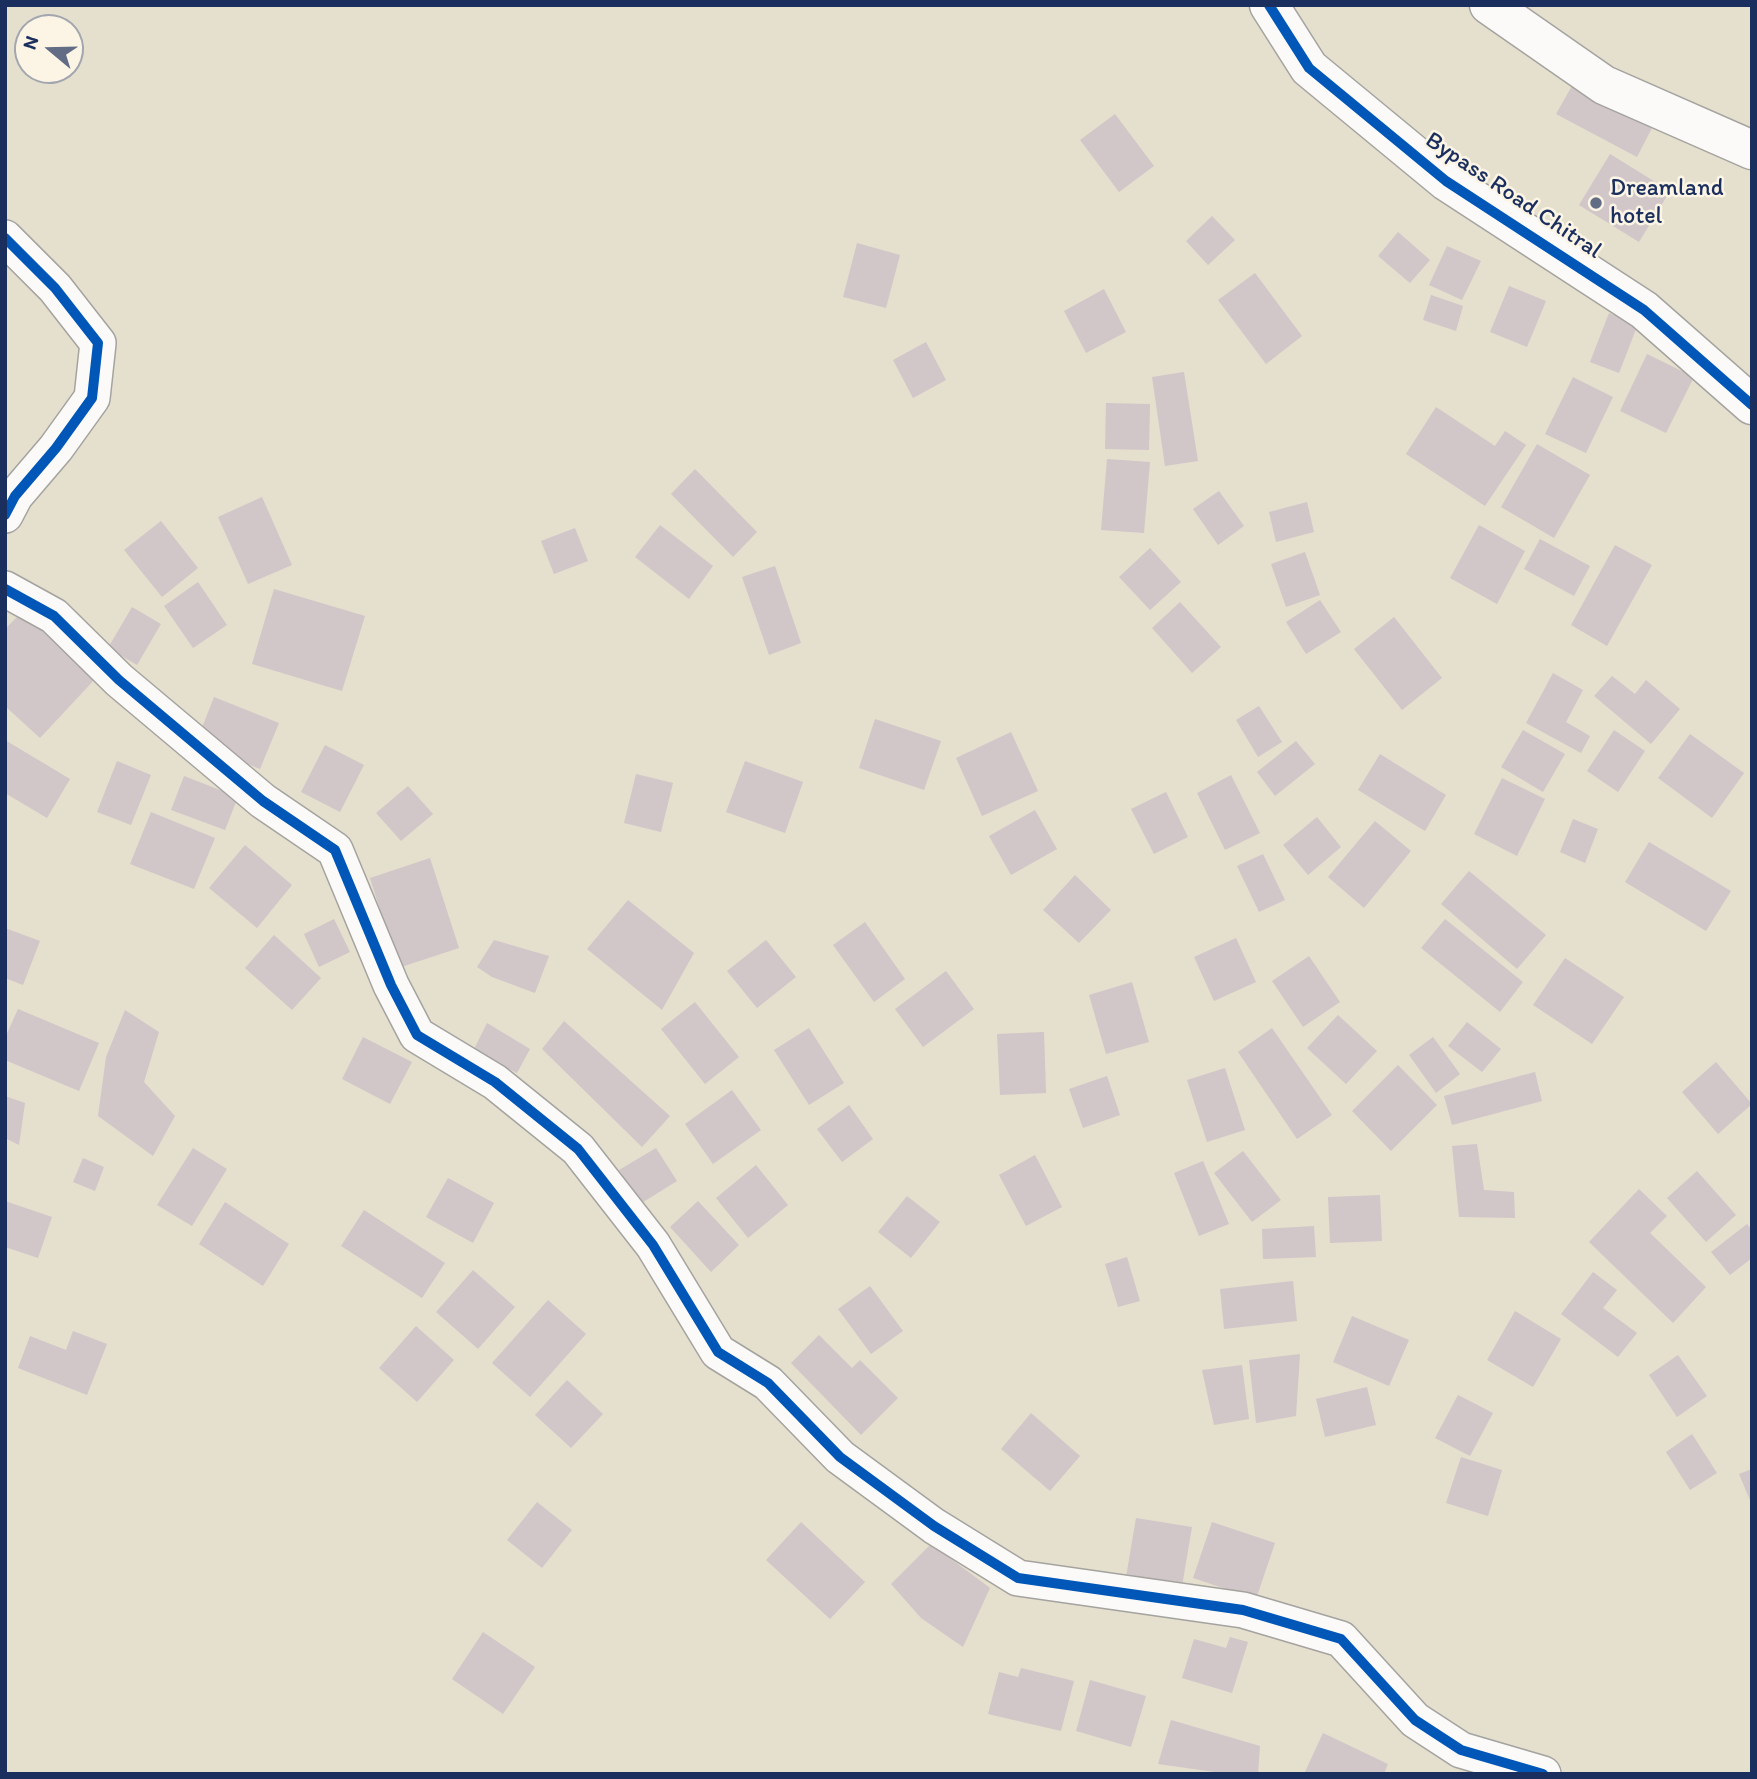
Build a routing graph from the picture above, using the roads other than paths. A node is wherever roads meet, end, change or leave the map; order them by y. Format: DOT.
graph roads {
  1 [pos="1269,5"];
  2 [pos="1489,5"];
  3 [pos="1752,150"];
  4 [pos="5,238"];
  5 [pos="1752,405"];
  6 [pos="5,515"];
  7 [pos="5,589"];
  8 [pos="1543,1774"];
  1 -- 5 [label="street, Bypass Road Chitral"];
  2 -- 3 [label="street"];
  4 -- 6 [label="street"];
  7 -- 8 [label="street"];
}
